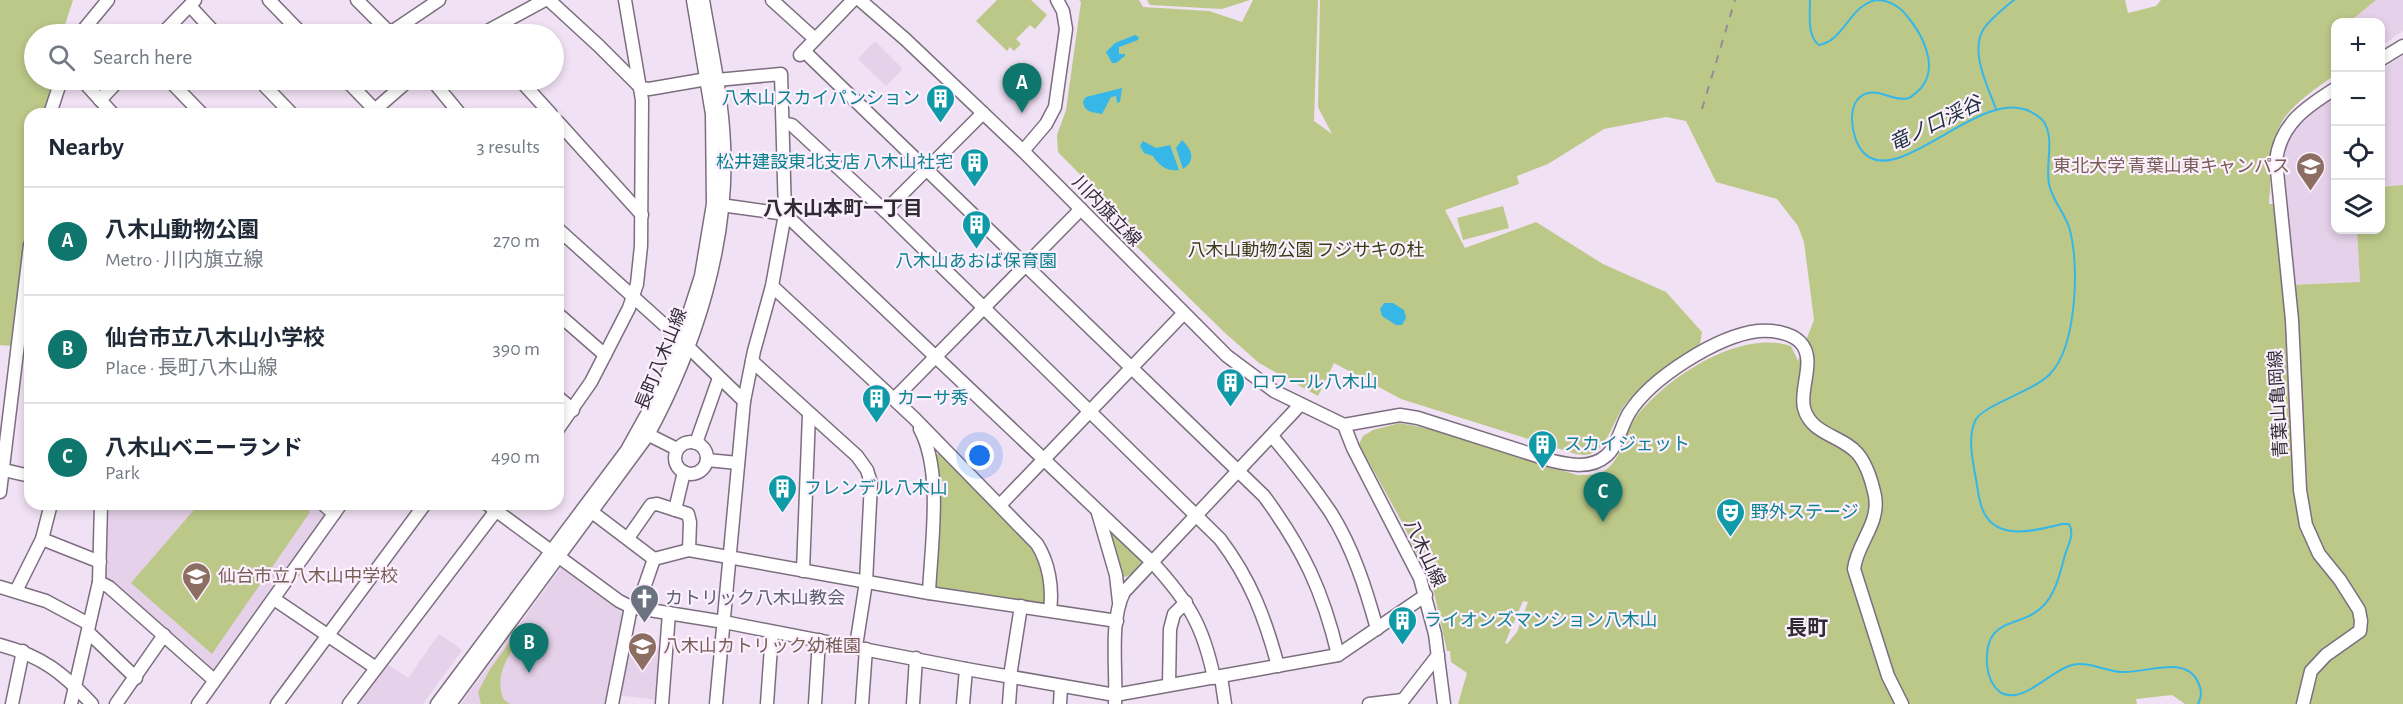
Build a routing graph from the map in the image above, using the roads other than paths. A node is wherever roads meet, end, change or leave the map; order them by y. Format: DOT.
graph roads {
  1 [pos="108,0"];
  2 [pos="269,0"];
  3 [pos="357,0"];
  4 [pos="439,0"];
  5 [pos="547,0"];
  6 [pos="625,0"];
  7 [pos="693,0"];
  8 [pos="703,0"];
  9 [pos="772,0"];
  10 [pos="853,0"];
  11 [pos="860,0"];
  12 [pos="1057,0"];
  13 [pos="193,3"];
  14 [pos="88,24"];
  15 [pos="172,24"];
  16 [pos="209,24"];
  17 [pos="292,24"];
  18 [pos="380,24"];
  19 [pos="404,24"];
  20 [pos="501,24"];
  21 [pos="815,39"];
  22 [pos="2403,46"];
  23 [pos="2385,57"];
  24 [pos="712,79"];
  25 [pos="640,88"];
  26 [pos="58,90"];
  27 [pos="91,90"];
  28 [pos="110,90"];
  29 [pos="179,90"];
  30 [pos="269,90"];
  31 [pos="355,90"];
  32 [pos="398,90"];
  33 [pos="440,90"];
  34 [pos="529,90"];
  35 [pos="2331,91"];
  36 [pos="100,100"];
  37 [pos="52,108"];
  38 [pos="107,108"];
  39 [pos="196,108"];
  40 [pos="286,108"];
  41 [pos="371,108"];
  42 [pos="379,108"];
  43 [pos="455,108"];
  44 [pos="546,108"];
  45 [pos="983,113"];
  46 [pos="783,123"];
  47 [pos="564,129"];
  48 [pos="1023,152"];
  49 [pos="928,170"];
  50 [pos="721,205"];
  51 [pos="1081,210"];
  52 [pos="885,211"];
  53 [pos="784,214"];
  54 [pos="642,215"];
  55 [pos="564,234"];
  56 [pos="1026,265"];
  57 [pos="772,286"];
  58 [pos="24,287"];
  59 [pos="633,297"];
  60 [pos="984,308"];
  61 [pos="1183,314"];
  62 [pos="564,319"];
  63 [pos="684,344"];
  64 [pos="605,356"];
  65 [pos="936,356"];
  66 [pos="752,361"];
  67 [pos="1132,367"];
  68 [pos="719,378"];
  69 [pos="894,399"];
  70 [pos="744,401"];
  71 [pos="564,402"];
  72 [pos="1300,405"];
  73 [pos="573,410"];
  74 [pos="1089,412"];
  75 [pos="809,414"];
  76 [pos="914,418"];
  77 [pos="564,421"];
  78 [pos="5,422"];
  79 [pos="1344,425"];
  80 [pos="644,433"];
  81 [pos="1272,436"];
  82 [pos="696,443"];
  83 [pos="677,450"];
  84 [pos="707,460"];
  85 [pos="1043,460"];
  86 [pos="738,463"];
  87 [pos="2,470"];
  88 [pos="1239,471"];
  89 [pos="684,472"];
  90 [pos="24,475"];
  91 [pos="0,492"];
  92 [pos="1000,505"];
  93 [pos="588,509"];
  94 [pos="49,510"];
  95 [pos="101,510"];
  96 [pos="336,510"];
  97 [pos="421,510"];
  98 [pos="493,510"];
  99 [pos="499,510"];
  100 [pos="675,510"];
  101 [pos="1097,510"];
  102 [pos="1196,515"];
  103 [pos="628,538"];
  104 [pos="42,539"];
  105 [pos="689,550"];
  106 [pos="555,555"];
  107 [pos="654,559"];
  108 [pos="730,559"];
  109 [pos="100,562"];
  110 [pos="1152,562"];
  111 [pos="802,572"];
  112 [pos="99,582"];
  113 [pos="866,582"];
  114 [pos="0,587"];
  115 [pos="16,591"];
  116 [pos="929,593"];
  117 [pos="1426,595"];
  118 [pos="274,598"];
  119 [pos="1119,602"];
  120 [pos="1186,602"];
  121 [pos="1021,606"];
  122 [pos="634,607"];
  123 [pos="1050,610"];
  124 [pos="669,613"];
  125 [pos="1117,621"];
  126 [pos="724,622"];
  127 [pos="88,628"];
  128 [pos="1377,629"];
  129 [pos="772,632"];
  130 [pos="164,635"];
  131 [pos="327,636"];
  132 [pos="819,640"];
  133 [pos="0,645"];
  134 [pos="861,648"];
  135 [pos="23,651"];
  136 [pos="1338,655"];
  137 [pos="1438,655"];
  138 [pos="916,658"];
  139 [pos="1278,666"];
  140 [pos="376,669"];
  141 [pos="966,669"];
  142 [pos="1010,676"];
  143 [pos="1218,677"];
  144 [pos="136,678"];
  145 [pos="214,680"];
  146 [pos="1169,685"];
  147 [pos="75,686"];
  148 [pos="1061,686"];
  149 [pos="1115,700"];
  150 [pos="1401,702"];
  151 [pos="12,704"];
  152 [pos="71,704"];
  153 [pos="93,704"];
  154 [pos="117,704"];
  155 [pos="198,704"];
  156 [pos="277,704"];
  157 [pos="349,704"];
  158 [pos="437,704"];
  159 [pos="450,704"];
  160 [pos="612,704"];
  161 [pos="662,704"];
  162 [pos="716,704"];
  163 [pos="766,704"];
  164 [pos="814,704"];
  165 [pos="862,704"];
  166 [pos="913,704"];
  167 [pos="963,704"];
  168 [pos="1010,704"];
  169 [pos="1060,704"];
  170 [pos="1225,704"];
  171 [pos="1369,704"];
  172 [pos="1444,704"];
  173 [pos="1902,704"];
  174 [pos="2303,704"];
  1 -- 14 [label="street"];
  2 -- 17 [label="street"];
  3 -- 18 [label="street"];
  4 -- 19 [label="street"];
  5 -- 20 [label="street"];
  5 -- 25 [label="street"];
  6 -- 25 [label="street"];
  7 -- 24 [label="street"];
  8 -- 24 [label="street, 長町八木山線"];
  9 -- 21 [label="street"];
  10 -- 21 [label="street"];
  11 -- 45 [label="street, 川内旗立線"];
  12 -- 48 [label="street"];
  13 -- 15 [label="street"];
  13 -- 16 [label="street"];
  21 -- 49 [label="street"];
  22 -- 23 [label="street"];
  24 -- 25 [label="street"];
  24 -- 46 [label="street"];
  24 -- 50 [label="street, 長町八木山線"];
  24 -- 63 [label="street"];
  25 -- 54 [label="street"];
  26 -- 37 [label="street"];
  27 -- 36 [label="street"];
  28 -- 36 [label="street"];
  29 -- 39 [label="street"];
  30 -- 40 [label="street"];
  31 -- 41 [label="street"];
  32 -- 42 [label="street"];
  33 -- 43 [label="street"];
  34 -- 44 [label="street"];
  35 -- 174 [label="street, 青葉山亀岡線"];
  36 -- 38 [label="street"];
  45 -- 48 [label="street, 川内旗立線"];
  45 -- 49 [label="street"];
  46 -- 52 [label="street"];
  46 -- 53 [label="street"];
  47 -- 54 [label="street"];
  48 -- 51 [label="street, 川内旗立線"];
  49 -- 52 [label="street"];
  49 -- 56 [label="street"];
  50 -- 53 [label="street"];
  50 -- 63 [label="street, 長町八木山線"];
  51 -- 56 [label="street"];
  51 -- 61 [label="street, 川内旗立線"];
  52 -- 60 [label="street"];
  53 -- 57 [label="street"];
  53 -- 65 [label="street"];
  54 -- 59 [label="street"];
  55 -- 59 [label="street"];
  56 -- 60 [label="street"];
  56 -- 67 [label="street"];
  57 -- 66 [label="street"];
  57 -- 69 [label="street"];
  58 -- 78 [label="street"];
  59 -- 63 [label="street"];
  59 -- 64 [label="street"];
  60 -- 65 [label="street"];
  60 -- 74 [label="street"];
  61 -- 67 [label="street"];
  61 -- 72 [label="street, 川内旗立線"];
  62 -- 64 [label="street"];
  63 -- 68 [label="street"];
  63 -- 80 [label="street, 長町八木山線"];
  64 -- 73 [label="street"];
  65 -- 69 [label="street"];
  65 -- 85 [label="street"];
  66 -- 70 [label="street"];
  66 -- 75 [label="street"];
  67 -- 74 [label="street"];
  67 -- 88 [label="street"];
  68 -- 70 [label="street"];
  68 -- 82 [label="street"];
  69 -- 76 [label="street"];
  70 -- 86 [label="street"];
  71 -- 73 [label="street"];
  72 -- 79 [label="street, 川内旗立線"];
  72 -- 81 [label="street"];
  73 -- 77 [label="street"];
  74 -- 85 [label="street"];
  74 -- 102 [label="street"];
  75 -- 111 [label="street"];
  75 -- 113 [label="street"];
  76 -- 92 [label="street"];
  76 -- 116 [label="street"];
  78 -- 87 [label="street"];
  79 -- 117 [label="street, 八木山線"];
  79 -- 173 [label="street"];
  80 -- 83 [label="street"];
  80 -- 93 [label="street, 長町八木山線"];
  81 -- 88 [label="street"];
  81 -- 128 [label="street"];
  82 -- 83 [label="street"];
  82 -- 84 [label="street"];
  83 -- 89 [label="street"];
  84 -- 86 [label="street"];
  84 -- 89 [label="street"];
  85 -- 92 [label="street"];
  85 -- 101 [label="street"];
  86 -- 108 [label="street"];
  87 -- 90 [label="street"];
  87 -- 91 [label="street"];
  88 -- 102 [label="street"];
  88 -- 136 [label="street"];
  89 -- 100 [label="street"];
  92 -- 123 [label="street"];
  93 -- 103 [label="street"];
  93 -- 106 [label="street, 長町八木山線"];
  94 -- 104 [label="street"];
  95 -- 109 [label="street"];
  96 -- 118 [label="street"];
  97 -- 131 [label="street"];
  98 -- 140 [label="street"];
  99 -- 106 [label="street"];
  100 -- 103 [label="street"];
  100 -- 105 [label="street"];
  101 -- 110 [label="street"];
  101 -- 119 [label="street"];
  102 -- 110 [label="street"];
  102 -- 139 [label="street"];
  103 -- 107 [label="street"];
  104 -- 109 [label="street"];
  104 -- 115 [label="street"];
  105 -- 107 [label="street"];
  105 -- 108 [label="street"];
  106 -- 122 [label="street"];
  106 -- 158 [label="street"];
  106 -- 159 [label="street, 長町八木山線"];
  107 -- 122 [label="street"];
  108 -- 111 [label="street"];
  108 -- 126 [label="street"];
  109 -- 112 [label="street"];
  110 -- 119 [label="street"];
  110 -- 120 [label="street"];
  111 -- 113 [label="street"];
  112 -- 127 [label="street"];
  112 -- 130 [label="street"];
  113 -- 116 [label="street"];
  113 -- 134 [label="street"];
  114 -- 115 [label="street"];
  115 -- 127 [label="street"];
  116 -- 121 [label="street"];
  117 -- 128 [label="street"];
  117 -- 137 [label="street, 八木山線"];
  118 -- 131 [label="street"];
  118 -- 145 [label="street"];
  119 -- 125 [label="street"];
  120 -- 143 [label="street"];
  120 -- 146 [label="street"];
  121 -- 123 [label="street"];
  121 -- 142 [label="street"];
  122 -- 124 [label="street"];
  122 -- 160 [label="street"];
  123 -- 125 [label="street"];
  124 -- 126 [label="street"];
  124 -- 161 [label="street"];
  125 -- 149 [label="street"];
  126 -- 129 [label="street"];
  126 -- 162 [label="street"];
  127 -- 144 [label="street"];
  127 -- 147 [label="street"];
  128 -- 136 [label="street"];
  129 -- 132 [label="street"];
  129 -- 163 [label="street"];
  130 -- 144 [label="street"];
  130 -- 145 [label="street"];
  131 -- 140 [label="street"];
  131 -- 156 [label="street"];
  132 -- 134 [label="street"];
  132 -- 164 [label="street"];
  133 -- 135 [label="street"];
  134 -- 138 [label="street"];
  134 -- 165 [label="street"];
  135 -- 147 [label="street"];
  135 -- 151 [label="street"];
  136 -- 139 [label="street"];
  137 -- 150 [label="street"];
  137 -- 172 [label="street, 八木山線"];
  138 -- 141 [label="street"];
  138 -- 166 [label="street"];
  139 -- 143 [label="street"];
  140 -- 157 [label="street"];
  141 -- 142 [label="street"];
  141 -- 167 [label="street"];
  142 -- 148 [label="street"];
  142 -- 168 [label="street"];
  143 -- 146 [label="street"];
  143 -- 170 [label="street"];
  144 -- 154 [label="street"];
  145 -- 155 [label="street"];
  146 -- 149 [label="street"];
  147 -- 152 [label="street"];
  147 -- 153 [label="street"];
  148 -- 149 [label="street"];
  148 -- 169 [label="street"];
  150 -- 171 [label="street"];
}
